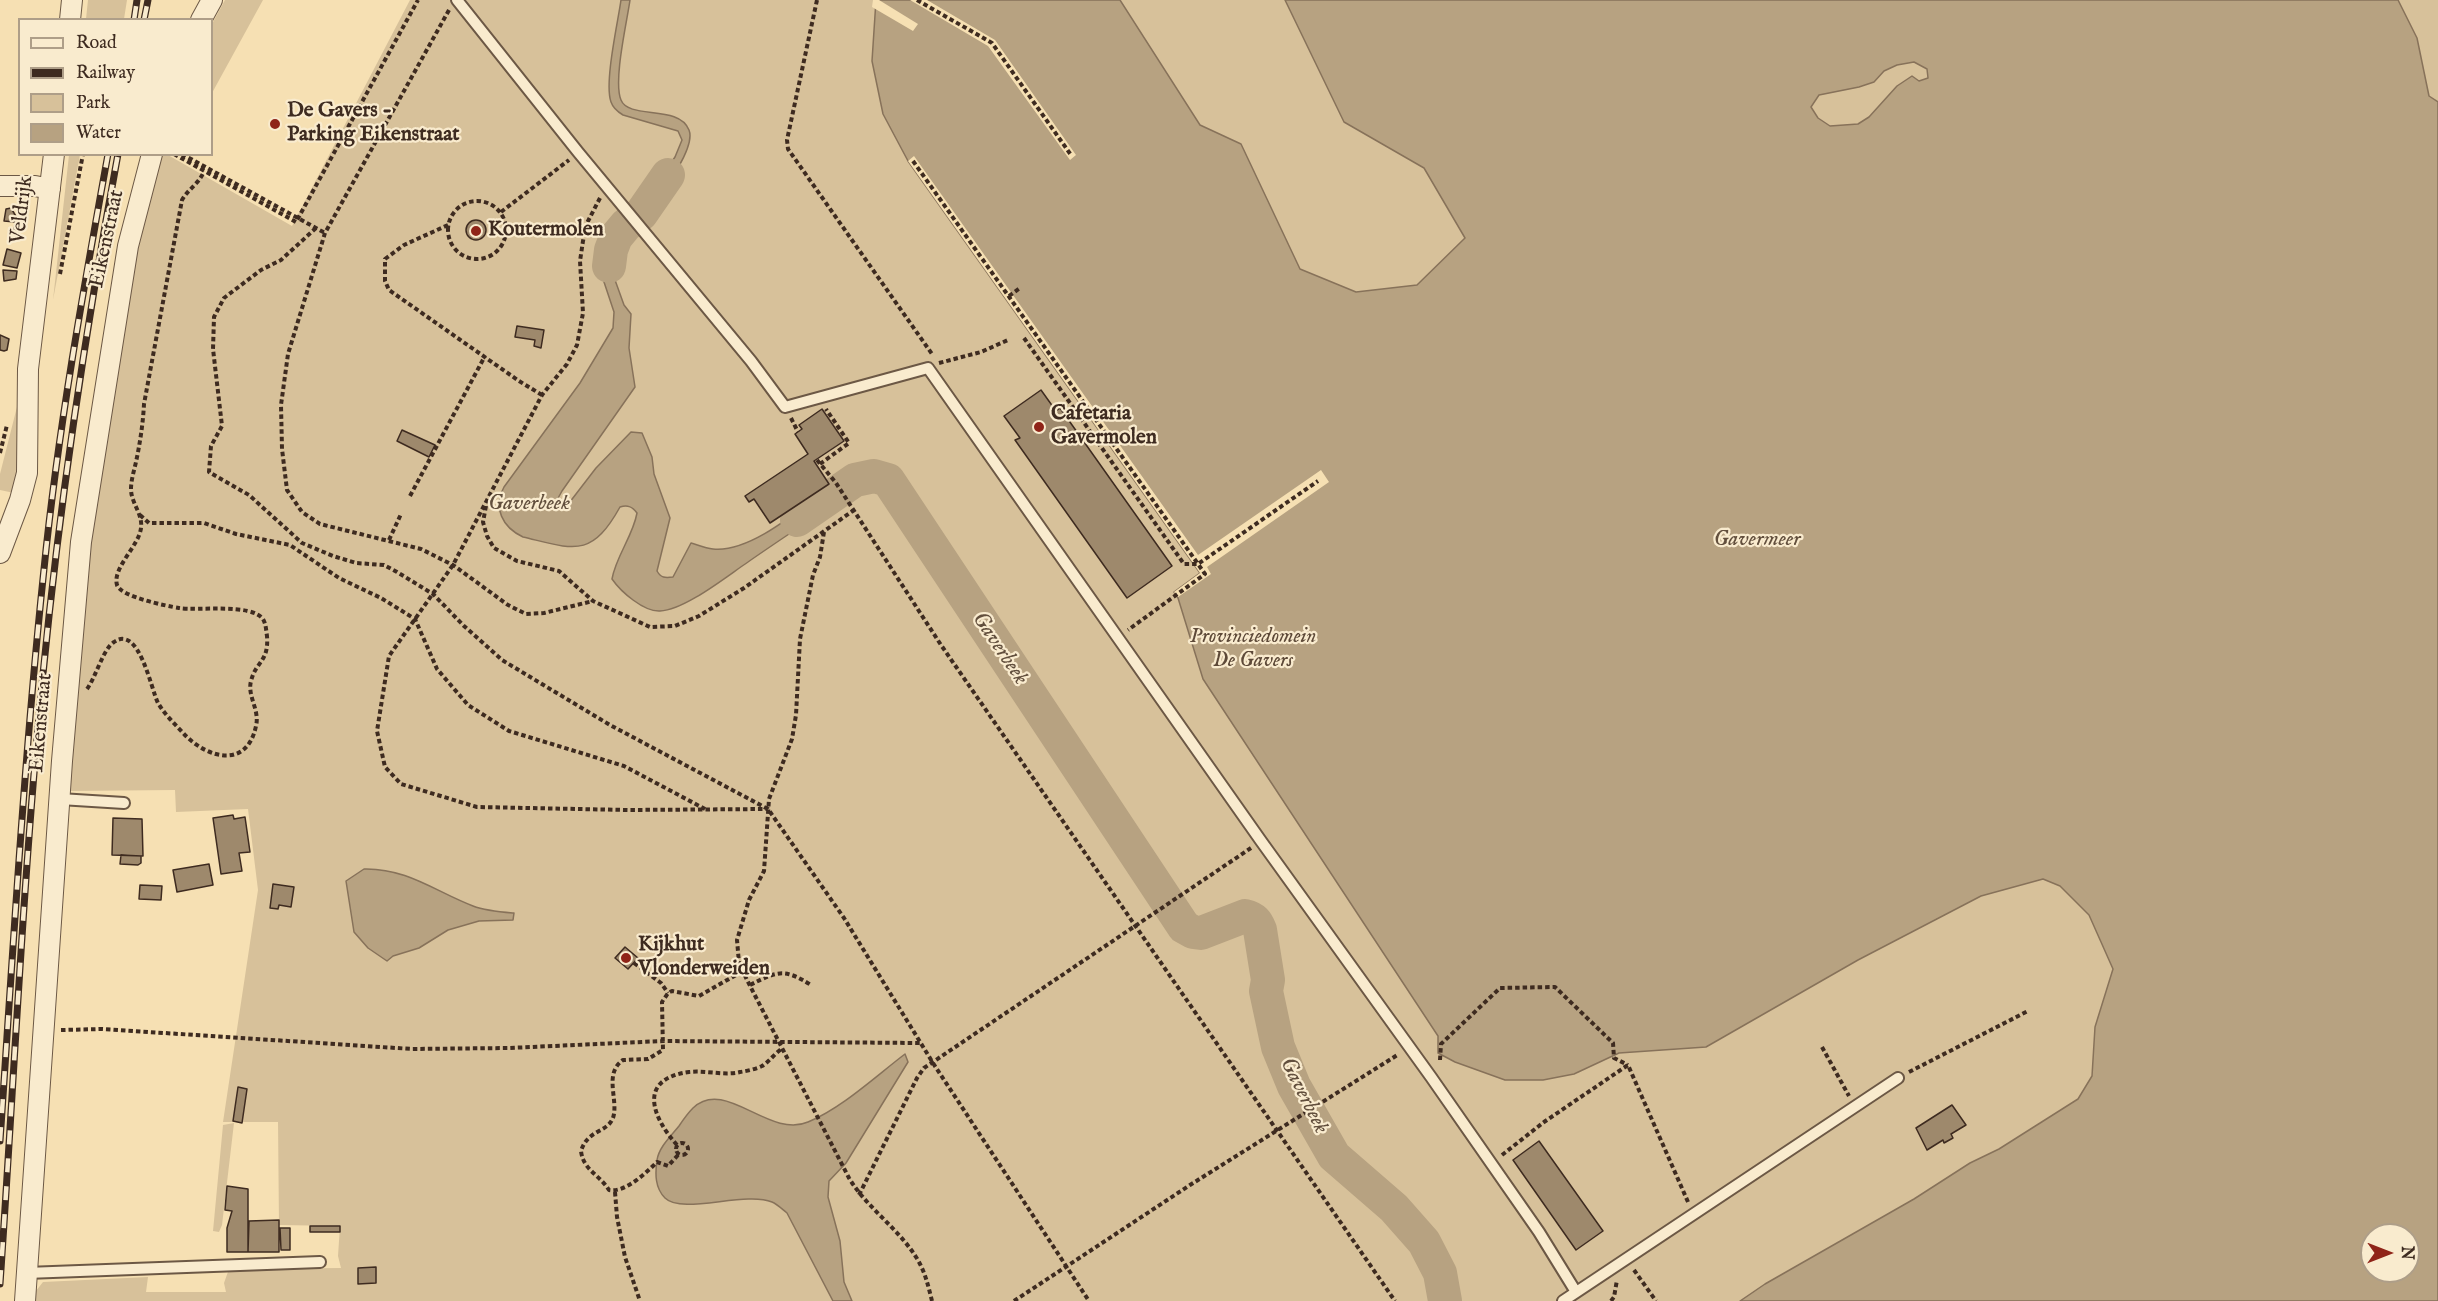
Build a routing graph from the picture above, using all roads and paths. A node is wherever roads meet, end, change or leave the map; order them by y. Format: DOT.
graph roads {
  1 [pos="72,0"];
  2 [pos="212,0"];
  3 [pos="418,0"];
  4 [pos="456,0"];
  5 [pos="817,0"];
  6 [pos="917,0"];
  7 [pos="70,18"];
  8 [pos="202,18"];
  9 [pos="578,152"];
  10 [pos="1071,154"];
  11 [pos="54,156"];
  12 [pos="151,156"];
  13 [pos="178,156"];
  14 [pos="186,156"];
  15 [pos="914,161"];
  16 [pos="204,171"];
  17 [pos="0,186"];
  18 [pos="607,186"];
  19 [pos="50,189"];
  20 [pos="501,212"];
  21 [pos="298,219"];
  22 [pos="448,225"];
  23 [pos="316,228"];
  24 [pos="325,233"];
  25 [pos="1020,288"];
  26 [pos="1009,296"];
  27 [pos="1024,338"];
  28 [pos="1008,340"];
  29 [pos="485,356"];
  30 [pos="542,395"];
  31 [pos="819,398"];
  32 [pos="1318,481"];
  33 [pos="410,496"];
  34 [pos="487,500"];
  35 [pos="854,510"];
  36 [pos="401,514"];
  37 [pos="139,515"];
  38 [pos="824,532"];
  39 [pos="389,540"];
  40 [pos="0,553"];
  41 [pos="1198,564"];
  42 [pos="453,565"];
  43 [pos="433,594"];
  44 [pos="593,601"];
  45 [pos="415,619"];
  46 [pos="1118,637"];
  47 [pos="67,706"];
  48 [pos="60,799"];
  49 [pos="124,803"];
  50 [pos="768,809"];
  51 [pos="707,810"];
  52 [pos="1261,841"];
  53 [pos="1136,924"];
  54 [pos="634,963"];
  55 [pos="743,971"];
  56 [pos="750,985"];
  57 [pos="811,985"];
  58 [pos="668,993"];
  59 [pos="2028,1011"];
  60 [pos="44,1030"];
  61 [pos="663,1039"];
  62 [pos="781,1043"];
  63 [pos="921,1043"];
  64 [pos="1822,1047"];
  65 [pos="783,1048"];
  66 [pos="1410,1048"];
  67 [pos="1440,1060"];
  68 [pos="933,1064"];
  69 [pos="1628,1065"];
  70 [pos="1898,1078"];
  71 [pos="1855,1108"];
  72 [pos="1277,1130"];
  73 [pos="677,1145"];
  74 [pos="678,1155"];
  75 [pos="1492,1164"];
  76 [pos="615,1192"];
  77 [pos="859,1195"];
  78 [pos="1693,1214"];
  79 [pos="1627,1260"];
  80 [pos="320,1262"];
  81 [pos="1066,1266"];
  82 [pos="26,1273"];
  83 [pos="1576,1292"];
  84 [pos="25,1301"];
  85 [pos="640,1301"];
  86 [pos="932,1301"];
  87 [pos="1014,1301"];
  88 [pos="1089,1301"];
  89 [pos="1395,1301"];
  90 [pos="1563,1301"];
  91 [pos="1656,1301"];
  1 -- 7 [label="street"];
  2 -- 8 [label="street"];
  3 -- 21 [label="path"];
  4 -- 9 [label="lane"];
  4 -- 24 [label="path"];
  5 -- 28 [label="path"];
  6 -- 10 [label="path"];
  9 -- 18 [label="lane"];
  9 -- 20 [label="path"];
  11 -- 19 [label="street, Veldrijk"];
  12 -- 47 [label="street, Eikenstraat"];
  13 -- 16 [label="path"];
  14 -- 21 [label="path"];
  15 -- 26 [label="path"];
  16 -- 21 [label="path"];
  16 -- 37 [label="path"];
  17 -- 19 [label="street"];
  18 -- 30 [label="path"];
  18 -- 31 [label="lane"];
  19 -- 40 [label="street, Veldrijk"];
  20 -- 22 [label="path"];
  20 -- 22 [label="path"];
  21 -- 23 [label="path"];
  22 -- 29 [label="path"];
  23 -- 24 [label="path"];
  23 -- 43 [label="path"];
  24 -- 39 [label="path"];
  25 -- 26 [label="path"];
  26 -- 41 [label="path"];
  27 -- 41 [label="path"];
  29 -- 30 [label="path"];
  29 -- 33 [label="path"];
  30 -- 34 [label="path"];
  31 -- 35 [label="path"];
  31 -- 46 [label="lane"];
  32 -- 41 [label="path"];
  34 -- 42 [label="path"];
  34 -- 44 [label="path"];
  35 -- 38 [label="path"];
  35 -- 53 [label="path"];
  36 -- 39 [label="path"];
  37 -- 45 [label="path"];
  37 -- 47 [label="path"];
  38 -- 44 [label="path"];
  38 -- 50 [label="path"];
  39 -- 42 [label="path"];
  41 -- 46 [label="path"];
  42 -- 43 [label="path"];
  42 -- 44 [label="path"];
  43 -- 45 [label="path"];
  43 -- 50 [label="path"];
  45 -- 51 [label="path"];
  45 -- 51 [label="path"];
  46 -- 52 [label="lane"];
  47 -- 48 [label="street, Eikenstraat"];
  48 -- 49 [label="lane"];
  48 -- 60 [label="street, Eikenstraat"];
  50 -- 51 [label="path"];
  50 -- 55 [label="path"];
  50 -- 63 [label="path"];
  52 -- 53 [label="path"];
  52 -- 66 [label="lane"];
  53 -- 68 [label="path"];
  53 -- 72 [label="path"];
  54 -- 58 [label="path"];
  55 -- 56 [label="path"];
  55 -- 58 [label="path"];
  56 -- 57 [label="path"];
  56 -- 62 [label="path"];
  58 -- 61 [label="path"];
  59 -- 70 [label="path"];
  60 -- 61 [label="path"];
  60 -- 82 [label="street, Eikenstraat"];
  61 -- 62 [label="path"];
  61 -- 76 [label="path"];
  62 -- 63 [label="path"];
  62 -- 65 [label="path"];
  63 -- 68 [label="path"];
  64 -- 71 [label="path"];
  65 -- 73 [label="path"];
  65 -- 77 [label="path"];
  66 -- 72 [label="path"];
  66 -- 75 [label="lane"];
  67 -- 69 [label="path"];
  68 -- 77 [label="path"];
  68 -- 81 [label="path"];
  69 -- 75 [label="path"];
  69 -- 78 [label="path"];
  70 -- 71 [label="lane"];
  71 -- 78 [label="lane"];
  72 -- 81 [label="path"];
  72 -- 89 [label="path"];
  73 -- 74 [label="path"];
  73 -- 74 [label="path"];
  74 -- 76 [label="path"];
  75 -- 83 [label="lane"];
  76 -- 85 [label="path"];
  77 -- 86 [label="path"];
  78 -- 79 [label="lane"];
  79 -- 83 [label="lane"];
  79 -- 91 [label="path"];
  80 -- 82 [label="lane"];
  81 -- 87 [label="path"];
  81 -- 88 [label="path"];
  82 -- 84 [label="street, Eikenstraat"];
  83 -- 90 [label="lane"];
}
